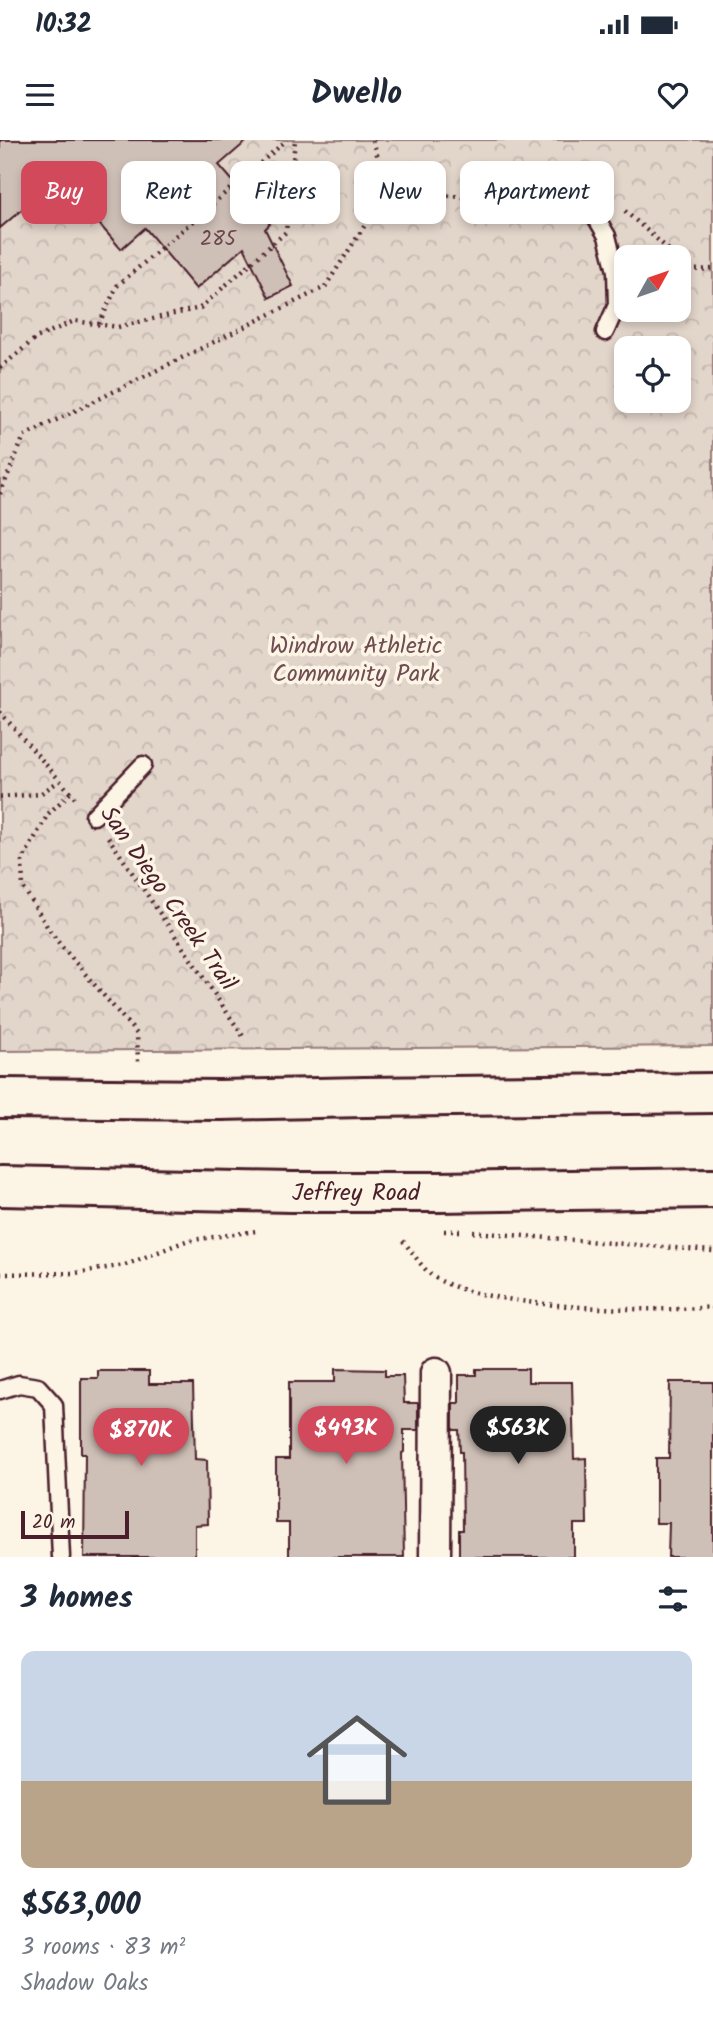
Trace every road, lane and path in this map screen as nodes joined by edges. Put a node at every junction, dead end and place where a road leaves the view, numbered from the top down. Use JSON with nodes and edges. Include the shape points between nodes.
{"nodes":[{"id":1,"x":287,"y":140,"type":"edge"},
{"id":2,"x":295,"y":140,"type":"edge"},
{"id":3,"x":373,"y":140,"type":"edge"},
{"id":4,"x":379,"y":161,"type":"edge"},
{"id":5,"x":614,"y":208,"type":"edge"},
{"id":6,"x":366,"y":224,"type":"edge"},
{"id":7,"x":600,"y":224,"type":"edge"},
{"id":8,"x":663,"y":245,"type":"edge"},
{"id":9,"x":691,"y":269,"type":"edge"},
{"id":10,"x":713,"y":269,"type":"edge"},
{"id":11,"x":99,"y":324,"type":"junction"},
{"id":12,"x":605,"y":332,"type":"dead end"},
{"id":13,"x":0,"y":368,"type":"edge"},
{"id":14,"x":0,"y":494,"type":"edge"},
{"id":15,"x":0,"y":712,"type":"edge"},
{"id":16,"x":143,"y":765,"type":"dead end"},
{"id":17,"x":59,"y":780,"type":"junction"},
{"id":18,"x":70,"y":793,"type":"junction"},
{"id":19,"x":0,"y":797,"type":"edge"},
{"id":20,"x":94,"y":816,"type":"junction"},
{"id":21,"x":245,"y":1039,"type":"dead end"},
{"id":22,"x":713,"y":1093,"type":"edge"},
{"id":23,"x":0,"y":1098,"type":"edge"},
{"id":24,"x":140,"y":1098,"type":"junction"},
{"id":25,"x":0,"y":1186,"type":"edge"},
{"id":26,"x":713,"y":1188,"type":"edge"},
{"id":27,"x":259,"y":1231,"type":"dead end"},
{"id":28,"x":464,"y":1231,"type":"dead end"},
{"id":29,"x":403,"y":1241,"type":"dead end"},
{"id":30,"x":713,"y":1251,"type":"edge"},
{"id":31,"x":0,"y":1274,"type":"edge"},
{"id":32,"x":713,"y":1307,"type":"edge"},
{"id":33,"x":436,"y":1373,"type":"dead end"},
{"id":34,"x":0,"y":1390,"type":"edge"},
{"id":35,"x":61,"y":1557,"type":"edge"},
{"id":36,"x":435,"y":1557,"type":"edge"}],
"edges":[{"from":1,"to":11,"type":"path","via":[[117,286]]},
{"from":2,"to":11,"type":"path","via":[[286,232],[200,308],[118,327]]},
{"from":3,"to":4,"type":"path"},
{"from":5,"to":8,"type":"path","via":[[623,209]]},
{"from":6,"to":14,"type":"path","via":[[325,287],[24,436]]},
{"from":7,"to":12,"type":"lane","via":[[616,271],[617,305]]},
{"from":9,"to":10,"type":"path"},
{"from":11,"to":13,"type":"path","via":[[74,321],[65,325],[36,338]]},
{"from":15,"to":17,"type":"path","name":"San Diego Creek Trail"},
{"from":16,"to":20,"type":"lane"},
{"from":17,"to":18,"type":"path","name":"San Diego Creek Trail"},
{"from":17,"to":19,"type":"path","via":[[40,794]]},
{"from":18,"to":20,"type":"path","name":"San Diego Creek Trail"},
{"from":18,"to":24,"type":"path","via":[[48,814],[22,861],[23,887],[62,947],[138,1034]]},
{"from":20,"to":21,"type":"path","name":"San Diego Creek Trail"},
{"from":22,"to":24,"type":"main road","bridge":true},
{"from":23,"to":24,"type":"main road"},
{"from":25,"to":26,"type":"main road","name":"Jeffrey Road","bridge":true,"via":[[291,1192]]},
{"from":27,"to":31,"type":"path","via":[[186,1241],[125,1265],[76,1273]]},
{"from":28,"to":30,"type":"path"},
{"from":29,"to":32,"type":"path","via":[[430,1274],[453,1287],[509,1300],[574,1307]]},
{"from":33,"to":36,"type":"street"},
{"from":34,"to":35,"type":"lane","via":[[19,1384],[38,1387],[54,1405]]}]}
